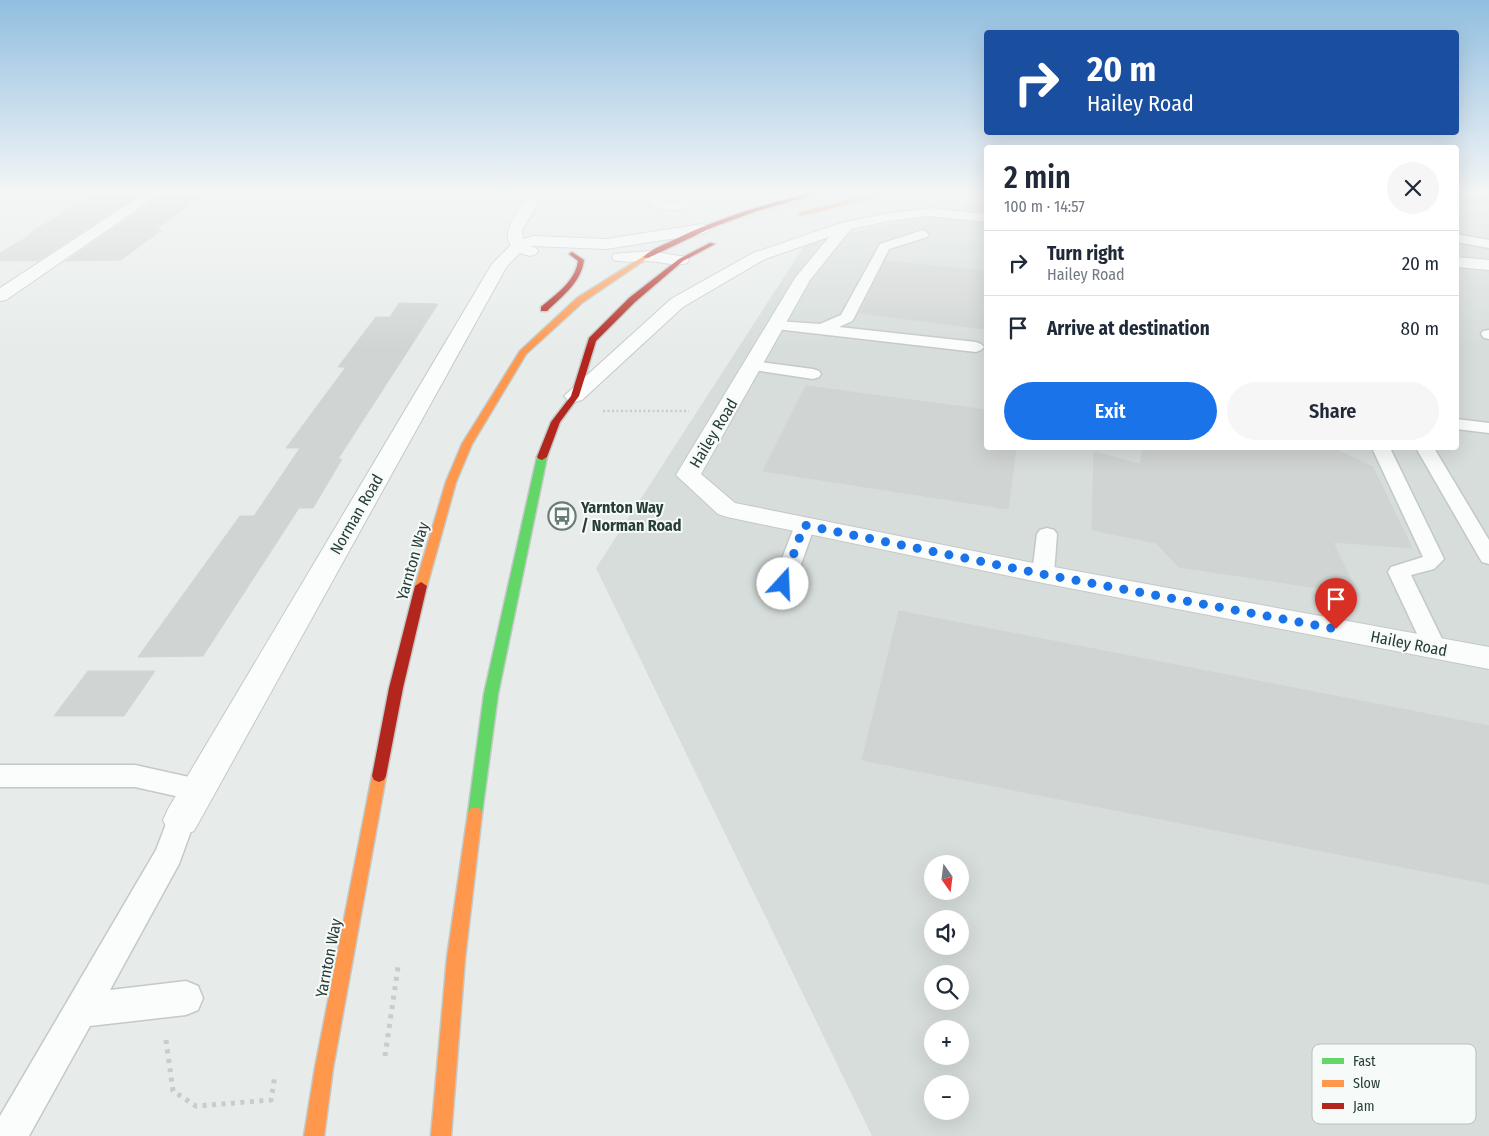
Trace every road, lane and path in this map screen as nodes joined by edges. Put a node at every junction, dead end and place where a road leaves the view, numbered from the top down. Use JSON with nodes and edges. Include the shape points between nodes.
{"nodes":[{"id":1,"x":78,"y":244,"type":"edge"},
{"id":2,"x":521,"y":244,"type":"joint"},
{"id":3,"x":606,"y":244,"type":"edge"},
{"id":4,"x":672,"y":244,"type":"edge"},
{"id":5,"x":712,"y":244,"type":"edge"},
{"id":6,"x":794,"y":244,"type":"edge"},
{"id":7,"x":831,"y":244,"type":"edge"},
{"id":8,"x":893,"y":244,"type":"edge"},
{"id":9,"x":572,"y":254,"type":"junction"},
{"id":10,"x":648,"y":256,"type":"junction"},
{"id":11,"x":681,"y":260,"type":"junction"},
{"id":12,"x":1459,"y":262,"type":"edge"},
{"id":13,"x":1489,"y":265,"type":"edge"},
{"id":14,"x":0,"y":296,"type":"edge"},
{"id":15,"x":776,"y":324,"type":"junction"},
{"id":16,"x":822,"y":329,"type":"junction"},
{"id":17,"x":976,"y":347,"type":"dead end"},
{"id":18,"x":523,"y":352,"type":"junction"},
{"id":19,"x":753,"y":366,"type":"junction"},
{"id":20,"x":813,"y":374,"type":"dead end"},
{"id":21,"x":575,"y":396,"type":"junction"},
{"id":22,"x":595,"y":411,"type":"dead end"},
{"id":23,"x":723,"y":416,"type":"junction"},
{"id":24,"x":1459,"y":424,"type":"edge"},
{"id":25,"x":1489,"y":428,"type":"edge"},
{"id":26,"x":1382,"y":450,"type":"edge"},
{"id":27,"x":1426,"y":450,"type":"edge"},
{"id":28,"x":804,"y":525,"type":"junction"},
{"id":29,"x":1047,"y":534,"type":"dead end"},
{"id":30,"x":1489,"y":557,"type":"edge"},
{"id":31,"x":1042,"y":574,"type":"junction"},
{"id":32,"x":783,"y":584,"type":"dead end"},
{"id":33,"x":1434,"y":648,"type":"junction"},
{"id":34,"x":1489,"y":658,"type":"edge"},
{"id":35,"x":0,"y":776,"type":"edge"},
{"id":36,"x":198,"y":790,"type":"junction"},
{"id":37,"x":181,"y":820,"type":"joint"},
{"id":38,"x":398,"y":967,"type":"dead end"},
{"id":39,"x":173,"y":998,"type":"joint"},
{"id":40,"x":82,"y":1010,"type":"junction"},
{"id":41,"x":385,"y":1056,"type":"dead end"},
{"id":42,"x":275,"y":1075,"type":"dead end"},
{"id":43,"x":9,"y":1136,"type":"edge"},
{"id":44,"x":314,"y":1136,"type":"edge"},
{"id":45,"x":441,"y":1136,"type":"edge"}],
"edges":[{"from":1,"to":14,"type":"street"},
{"from":2,"to":9,"type":"street","via":[[522,249]]},
{"from":2,"to":36,"type":"street","name":"Norman Road","via":[[500,264]]},
{"from":3,"to":10,"type":"street","via":[[632,247]]},
{"from":4,"to":10,"type":"street","name":"Yarnton Way"},
{"from":5,"to":11,"type":"street"},
{"from":6,"to":21,"type":"street","via":[[759,256],[677,303]]},
{"from":7,"to":15,"type":"street","name":"Hailey Road","via":[[803,278]]},
{"from":8,"to":16,"type":"lane","via":[[884,247],[847,318]]},
{"from":9,"to":10,"type":"street"},
{"from":9,"to":18,"type":"street","via":[[582,265],[579,275],[540,312]]},
{"from":10,"to":11,"type":"street"},
{"from":10,"to":18,"type":"street","name":"Yarnton Way","via":[[580,300]]},
{"from":11,"to":21,"type":"street","via":[[632,300],[592,340]]},
{"from":12,"to":13,"type":"street"},
{"from":15,"to":16,"type":"lane"},
{"from":15,"to":19,"type":"street","name":"Hailey Road"},
{"from":16,"to":17,"type":"lane"},
{"from":18,"to":44,"type":"street","name":"Yarnton Way","via":[[467,444],[452,482],[422,583],[396,688]]},
{"from":19,"to":20,"type":"lane"},
{"from":19,"to":23,"type":"street","name":"Hailey Road"},
{"from":21,"to":45,"type":"street","via":[[556,422],[541,459],[491,694],[456,958]]},
{"from":22,"to":23,"type":"path","via":[[689,411]]},
{"from":23,"to":28,"type":"street","name":"Hailey Road","via":[[688,475],[727,509]]},
{"from":24,"to":25,"type":"lane"},
{"from":26,"to":33,"type":"lane","via":[[1434,559],[1399,572]]},
{"from":27,"to":30,"type":"lane"},
{"from":28,"to":31,"type":"street","name":"Hailey Road"},
{"from":28,"to":32,"type":"lane"},
{"from":29,"to":31,"type":"lane"},
{"from":31,"to":33,"type":"street","name":"Hailey Road"},
{"from":33,"to":34,"type":"street","name":"Hailey Road"},
{"from":35,"to":36,"type":"lane","via":[[135,776]]},
{"from":36,"to":37,"type":"street","name":"Norman Road"},
{"from":37,"to":40,"type":"lane","via":[[169,855]]},
{"from":38,"to":41,"type":"path"},
{"from":39,"to":40,"type":"lane"},
{"from":39,"to":42,"type":"path","via":[[173,1091],[196,1106],[271,1100]]},
{"from":40,"to":43,"type":"lane"}]}
